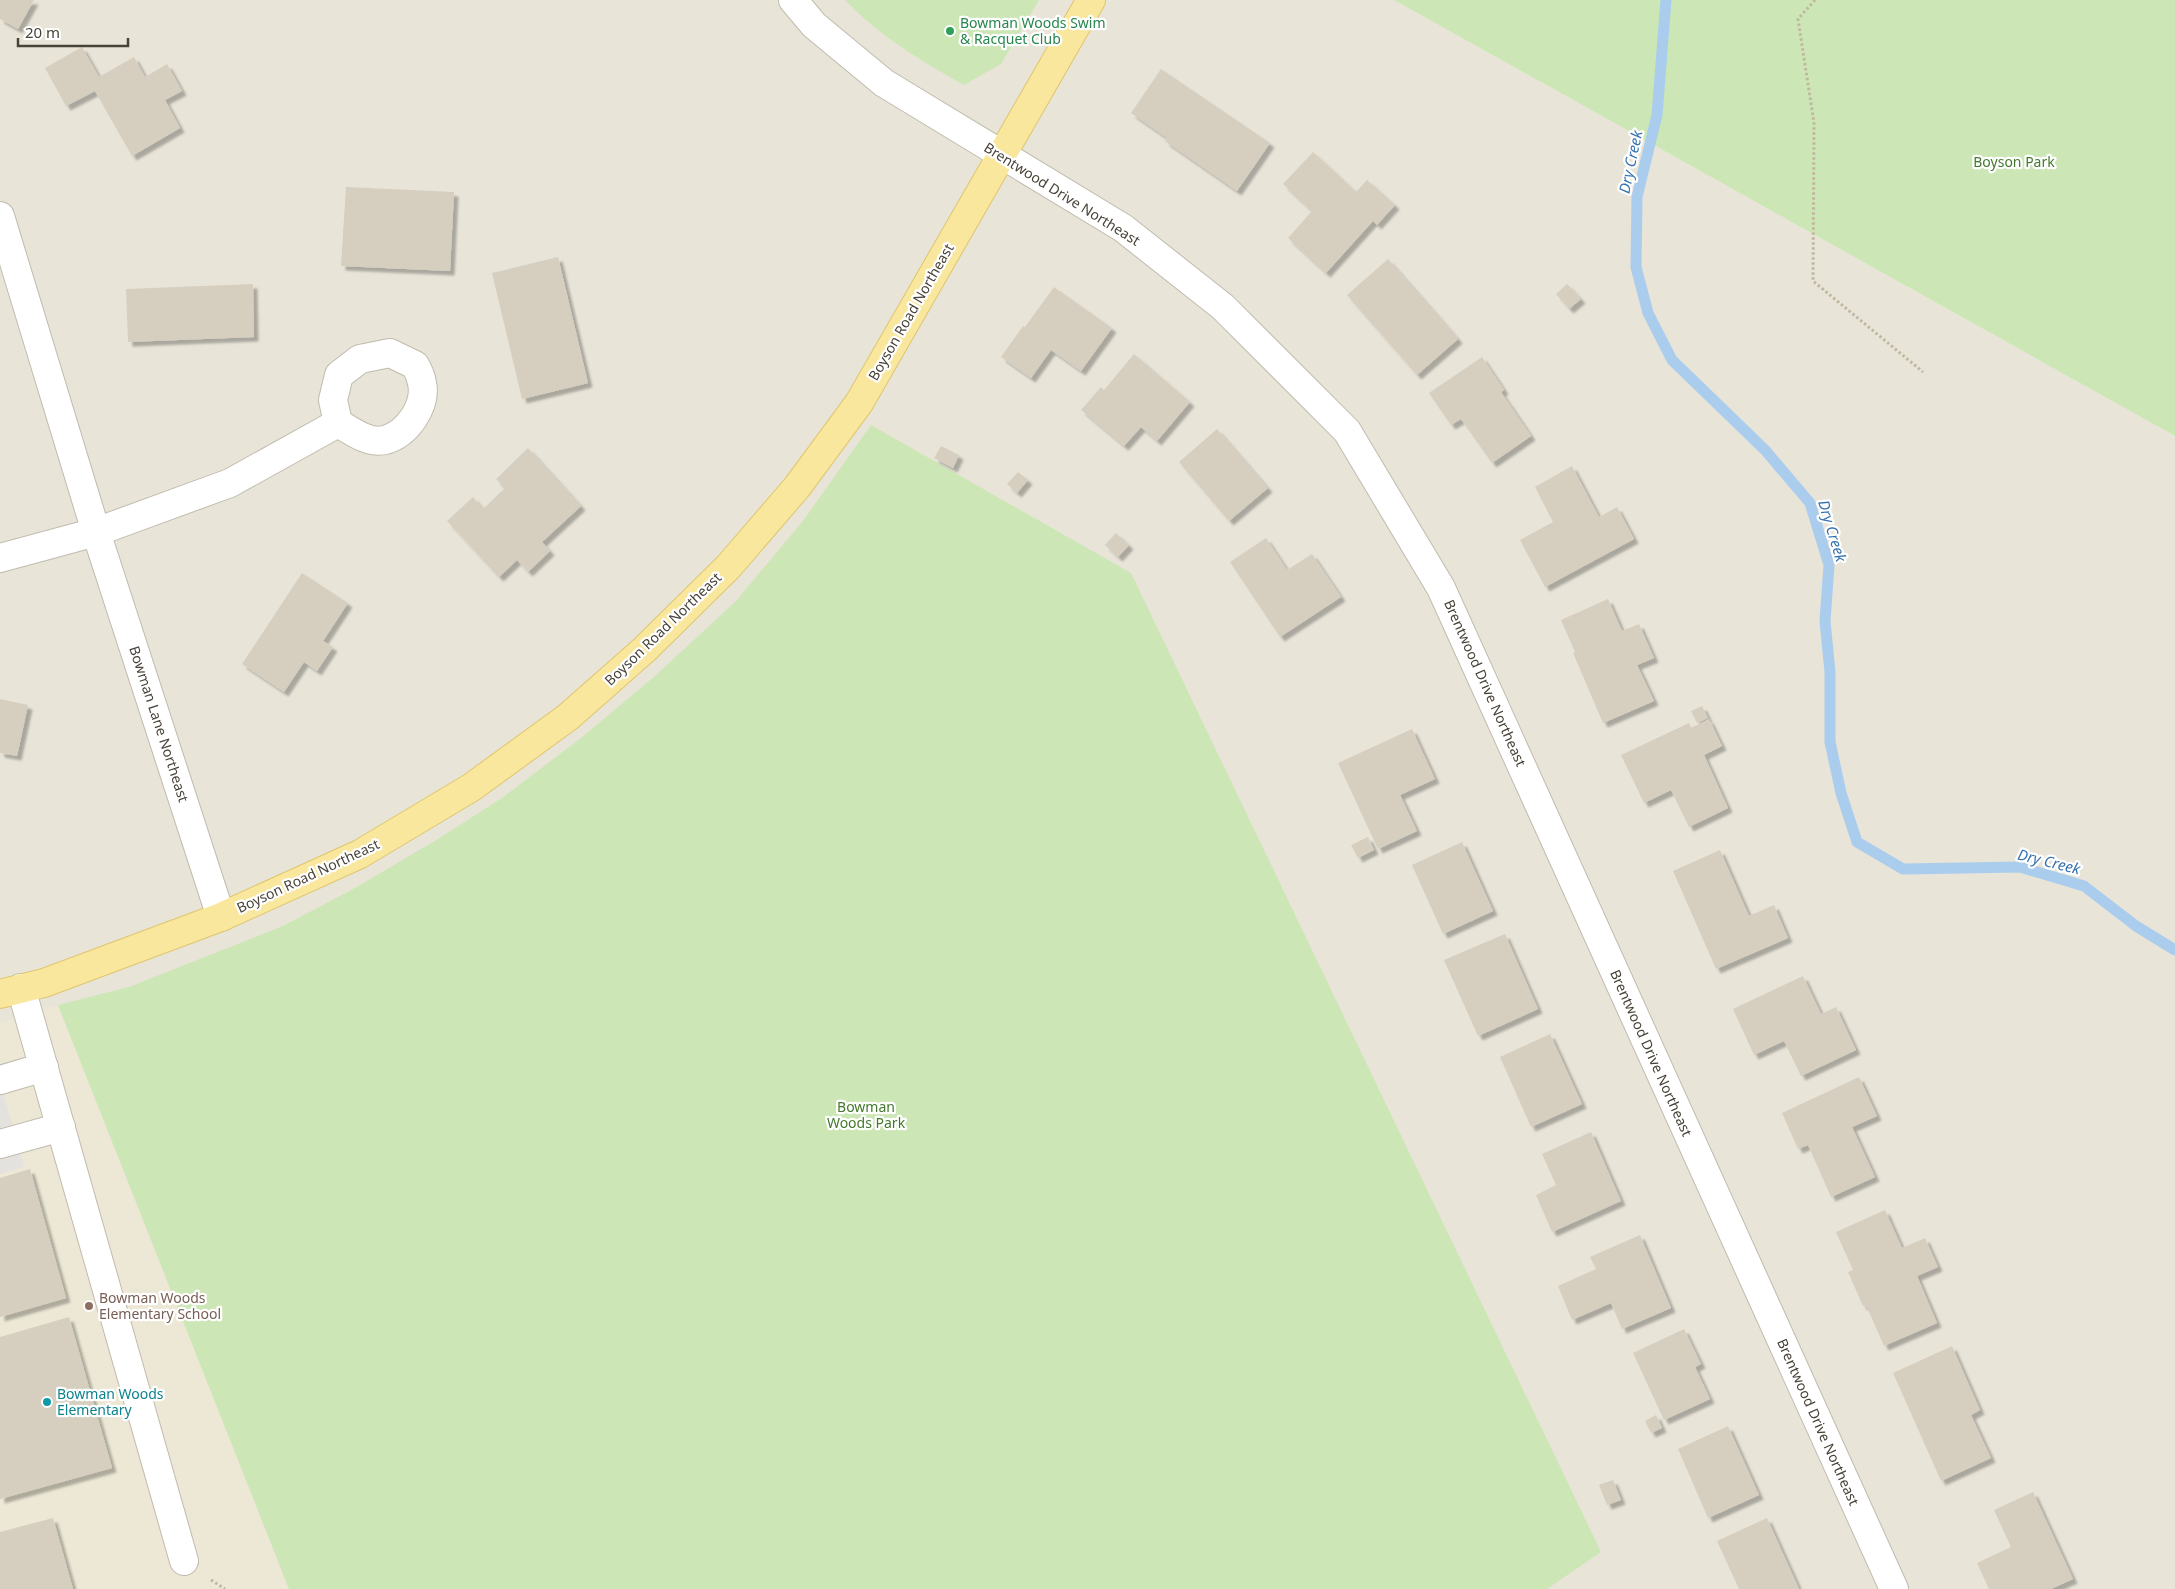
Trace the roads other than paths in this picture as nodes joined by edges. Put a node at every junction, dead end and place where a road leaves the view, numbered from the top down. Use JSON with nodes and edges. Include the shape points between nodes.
{"nodes":[{"id":1,"x":793,"y":0,"type":"edge"},
{"id":2,"x":1091,"y":0,"type":"edge"},
{"id":3,"x":1001,"y":155,"type":"junction"},
{"id":4,"x":0,"y":216,"type":"edge"},
{"id":5,"x":338,"y":422,"type":"dead end"},
{"id":6,"x":96,"y":532,"type":"junction"},
{"id":7,"x":0,"y":558,"type":"edge"},
{"id":8,"x":222,"y":917,"type":"junction"},
{"id":9,"x":11,"y":991,"type":"edge"},
{"id":10,"x":44,"y":1067,"type":"junction"},
{"id":11,"x":0,"y":1080,"type":"edge"},
{"id":12,"x":61,"y":1127,"type":"junction"},
{"id":13,"x":0,"y":1144,"type":"edge"},
{"id":14,"x":184,"y":1561,"type":"dead end"},
{"id":15,"x":1894,"y":1589,"type":"edge"}],
"edges":[{"from":1,"to":3,"type":"street","name":"Brentwood Drive Northeast","via":[[814,25],[884,83]]},
{"from":2,"to":3,"type":"main road","name":"Boyson Road Northeast"},
{"from":3,"to":8,"type":"main road","name":"Boyson Road Northeast","via":[[859,402],[797,486],[729,566],[645,649],[568,717],[472,787],[360,854]]},
{"from":3,"to":15,"type":"street","name":"Brentwood Drive Northeast","via":[[1122,228],[1223,307],[1347,431],[1441,588]]},
{"from":4,"to":6,"type":"street","name":"Bowman Lane Northeast"},
{"from":5,"to":6,"type":"street","via":[[230,483]]},
{"from":6,"to":7,"type":"street"},
{"from":6,"to":8,"type":"street","name":"Bowman Lane Northeast"},
{"from":8,"to":9,"type":"main road","name":"Boyson Road Northeast","via":[[44,983]]},
{"from":9,"to":10,"type":"street"},
{"from":10,"to":11,"type":"street"},
{"from":10,"to":12,"type":"street"},
{"from":12,"to":13,"type":"street"},
{"from":12,"to":14,"type":"street"}]}
